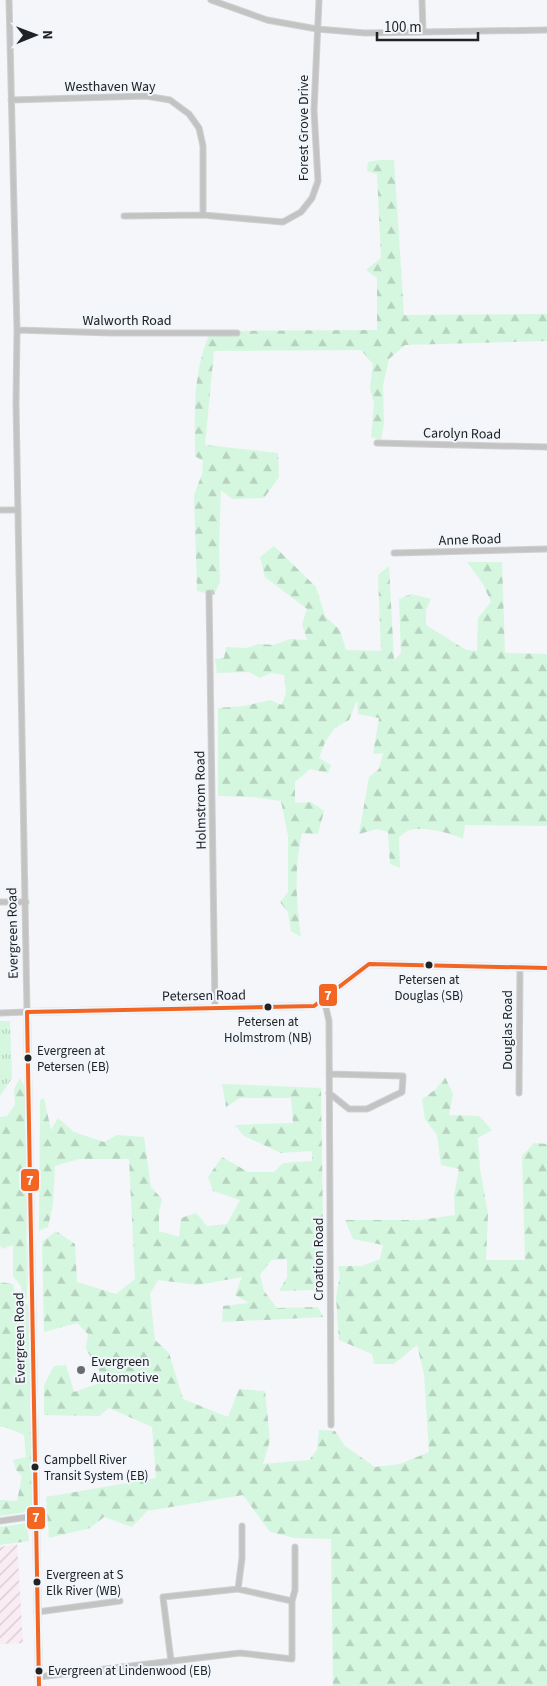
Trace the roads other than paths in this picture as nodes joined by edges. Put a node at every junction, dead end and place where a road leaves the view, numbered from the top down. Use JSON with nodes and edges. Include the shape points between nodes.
{"nodes":[{"id":1,"x":9,"y":0,"type":"edge"},
{"id":2,"x":211,"y":0,"type":"edge"},
{"id":3,"x":319,"y":0,"type":"edge"},
{"id":4,"x":422,"y":0,"type":"edge"},
{"id":5,"x":317,"y":29,"type":"junction"},
{"id":6,"x":547,"y":30,"type":"edge"},
{"id":7,"x":423,"y":32,"type":"junction"},
{"id":8,"x":11,"y":100,"type":"junction"},
{"id":9,"x":203,"y":215,"type":"junction"},
{"id":10,"x":124,"y":216,"type":"dead end"},
{"id":11,"x":17,"y":330,"type":"junction"},
{"id":12,"x":237,"y":333,"type":"dead end"},
{"id":13,"x":377,"y":443,"type":"dead end"},
{"id":14,"x":547,"y":447,"type":"edge"},
{"id":15,"x":0,"y":510,"type":"edge"},
{"id":16,"x":18,"y":510,"type":"junction"},
{"id":17,"x":547,"y":549,"type":"edge"},
{"id":18,"x":394,"y":553,"type":"dead end"},
{"id":19,"x":209,"y":593,"type":"dead end"},
{"id":20,"x":0,"y":902,"type":"edge"},
{"id":21,"x":26,"y":902,"type":"junction"},
{"id":22,"x":520,"y":968,"type":"junction"},
{"id":23,"x":547,"y":968,"type":"edge"},
{"id":24,"x":324,"y":999,"type":"junction"},
{"id":25,"x":215,"y":1008,"type":"junction"},
{"id":26,"x":27,"y":1012,"type":"junction"},
{"id":27,"x":0,"y":1013,"type":"edge"},
{"id":28,"x":329,"y":1074,"type":"junction"},
{"id":29,"x":329,"y":1092,"type":"junction"},
{"id":30,"x":519,"y":1093,"type":"dead end"},
{"id":31,"x":330,"y":1425,"type":"dead end"},
{"id":32,"x":36,"y":1516,"type":"junction"},
{"id":33,"x":0,"y":1521,"type":"edge"},
{"id":34,"x":242,"y":1526,"type":"dead end"},
{"id":35,"x":294,"y":1547,"type":"dead end"},
{"id":36,"x":238,"y":1589,"type":"junction"},
{"id":37,"x":120,"y":1601,"type":"dead end"},
{"id":38,"x":292,"y":1601,"type":"junction"},
{"id":39,"x":37,"y":1612,"type":"junction"},
{"id":40,"x":172,"y":1661,"type":"junction"},
{"id":41,"x":38,"y":1677,"type":"junction"},
{"id":42,"x":39,"y":1686,"type":"edge"}],
"edges":[{"from":1,"to":8,"type":"street","name":"Evergreen Road"},
{"from":2,"to":5,"type":"street","via":[[267,20]]},
{"from":3,"to":5,"type":"street","name":"Forest Grove Drive"},
{"from":4,"to":7,"type":"street"},
{"from":5,"to":7,"type":"street","via":[[365,33]]},
{"from":5,"to":9,"type":"street","name":"Forest Grove Drive","via":[[314,110],[318,181],[312,198],[301,212],[283,222]]},
{"from":6,"to":7,"type":"street"},
{"from":8,"to":9,"type":"street","name":"Westhaven Way","via":[[146,96],[170,100],[189,114],[199,128],[203,146]]},
{"from":8,"to":11,"type":"street","name":"Evergreen Road"},
{"from":9,"to":10,"type":"street","name":"Forest Grove Drive"},
{"from":11,"to":12,"type":"street","name":"Walworth Road"},
{"from":11,"to":16,"type":"street","name":"Evergreen Road"},
{"from":13,"to":14,"type":"street","name":"Carolyn Road"},
{"from":15,"to":16,"type":"street"},
{"from":16,"to":21,"type":"street","name":"Evergreen Road"},
{"from":17,"to":18,"type":"street","name":"Anne Road"},
{"from":19,"to":25,"type":"street","name":"Holmstrom Road"},
{"from":20,"to":21,"type":"street"},
{"from":21,"to":26,"type":"street","name":"Evergreen Road"},
{"from":22,"to":23,"type":"street","name":"Petersen Road"},
{"from":22,"to":24,"type":"street","name":"Petersen Road","via":[[369,964]]},
{"from":22,"to":30,"type":"street","name":"Douglas Road"},
{"from":24,"to":25,"type":"street","name":"Petersen Road","via":[[314,1006]]},
{"from":24,"to":28,"type":"street","name":"Croation Road","via":[[329,1021]]},
{"from":25,"to":26,"type":"street","name":"Petersen Road"},
{"from":26,"to":27,"type":"street"},
{"from":26,"to":32,"type":"street","name":"Evergreen Road"},
{"from":28,"to":29,"type":"street","name":"Croation Road"},
{"from":28,"to":29,"type":"street","via":[[402,1076],[402,1092],[367,1109],[349,1108]]},
{"from":29,"to":31,"type":"street","name":"Croation Road"},
{"from":32,"to":33,"type":"street"},
{"from":32,"to":39,"type":"street","name":"Evergreen Road"},
{"from":34,"to":36,"type":"street"},
{"from":35,"to":38,"type":"street","via":[[295,1590]]},
{"from":36,"to":38,"type":"street"},
{"from":36,"to":40,"type":"street","via":[[163,1597]]},
{"from":37,"to":39,"type":"street"},
{"from":38,"to":40,"type":"street","via":[[292,1659],[240,1653]]},
{"from":39,"to":41,"type":"street","name":"Evergreen Road"},
{"from":40,"to":41,"type":"street"},
{"from":41,"to":42,"type":"street","name":"Evergreen Road"}]}
